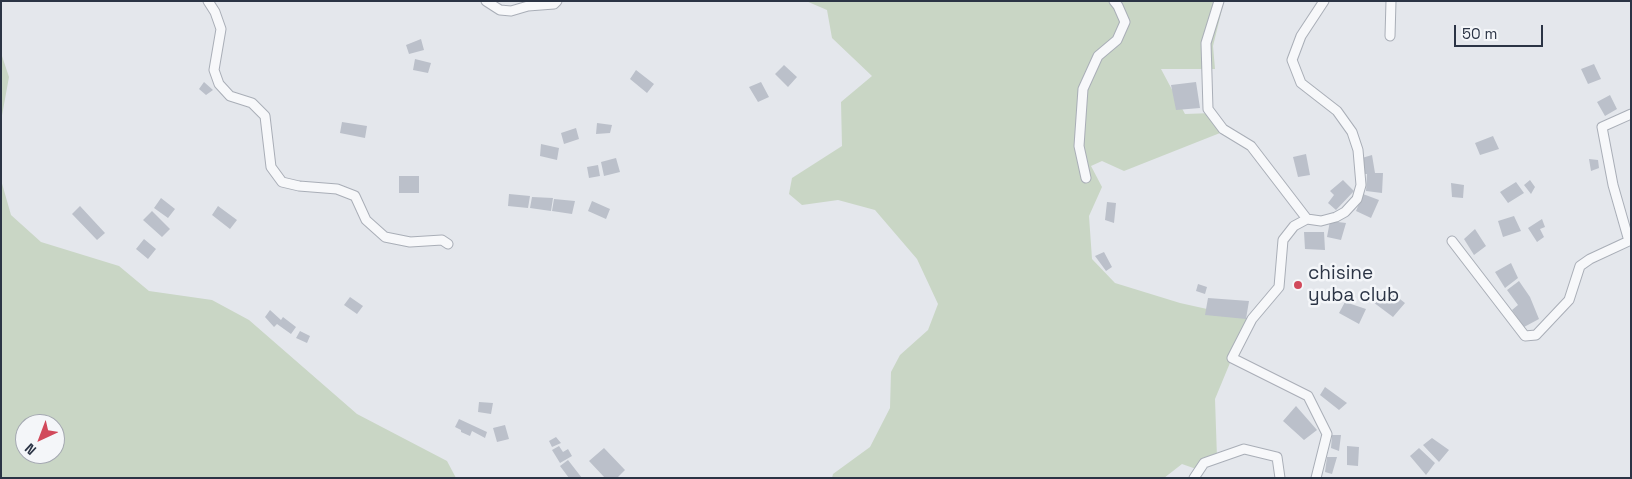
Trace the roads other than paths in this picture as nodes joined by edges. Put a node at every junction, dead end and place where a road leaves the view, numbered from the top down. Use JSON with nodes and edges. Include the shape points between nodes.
{"nodes":[{"id":1,"x":208,"y":1,"type":"edge"},
{"id":2,"x":486,"y":1,"type":"edge"},
{"id":3,"x":557,"y":1,"type":"edge"},
{"id":4,"x":1114,"y":1,"type":"edge"},
{"id":5,"x":1219,"y":1,"type":"edge"},
{"id":6,"x":1324,"y":1,"type":"edge"},
{"id":7,"x":1391,"y":1,"type":"edge"},
{"id":8,"x":1390,"y":36,"type":"dead end"},
{"id":9,"x":1631,"y":114,"type":"edge"},
{"id":10,"x":1086,"y":178,"type":"dead end"},
{"id":11,"x":1307,"y":219,"type":"junction"},
{"id":12,"x":1452,"y":241,"type":"dead end"},
{"id":13,"x":1630,"y":241,"type":"edge"},
{"id":14,"x":448,"y":244,"type":"dead end"},
{"id":15,"x":1194,"y":478,"type":"edge"},
{"id":16,"x":1280,"y":478,"type":"edge"},
{"id":17,"x":1316,"y":478,"type":"edge"}],
"edges":[{"from":1,"to":14,"type":"street","via":[[220,30],[214,70],[219,84],[230,96],[252,103],[265,116],[271,167],[282,182],[337,189],[355,196],[366,220],[385,237],[410,242],[442,240]]},
{"from":2,"to":3,"type":"street","via":[[500,10],[511,11]]},
{"from":4,"to":10,"type":"street","via":[[1125,22],[1118,40],[1098,56],[1083,90],[1079,146]]},
{"from":5,"to":11,"type":"street","via":[[1206,43],[1208,109],[1223,129],[1251,146]]},
{"from":6,"to":11,"type":"street","via":[[1301,36],[1292,60],[1301,83],[1337,111],[1352,132],[1358,150],[1361,185],[1357,199],[1344,212],[1321,220]]},
{"from":7,"to":8,"type":"street"},
{"from":9,"to":13,"type":"street","via":[[1602,127],[1613,185]]},
{"from":11,"to":17,"type":"street","via":[[1294,226],[1283,240],[1279,287],[1252,319],[1232,358],[1308,396],[1327,434]]},
{"from":12,"to":13,"type":"street","via":[[1525,336],[1536,334],[1569,300],[1580,266]]},
{"from":15,"to":16,"type":"street","via":[[1204,462],[1244,449],[1276,457]]}]}
